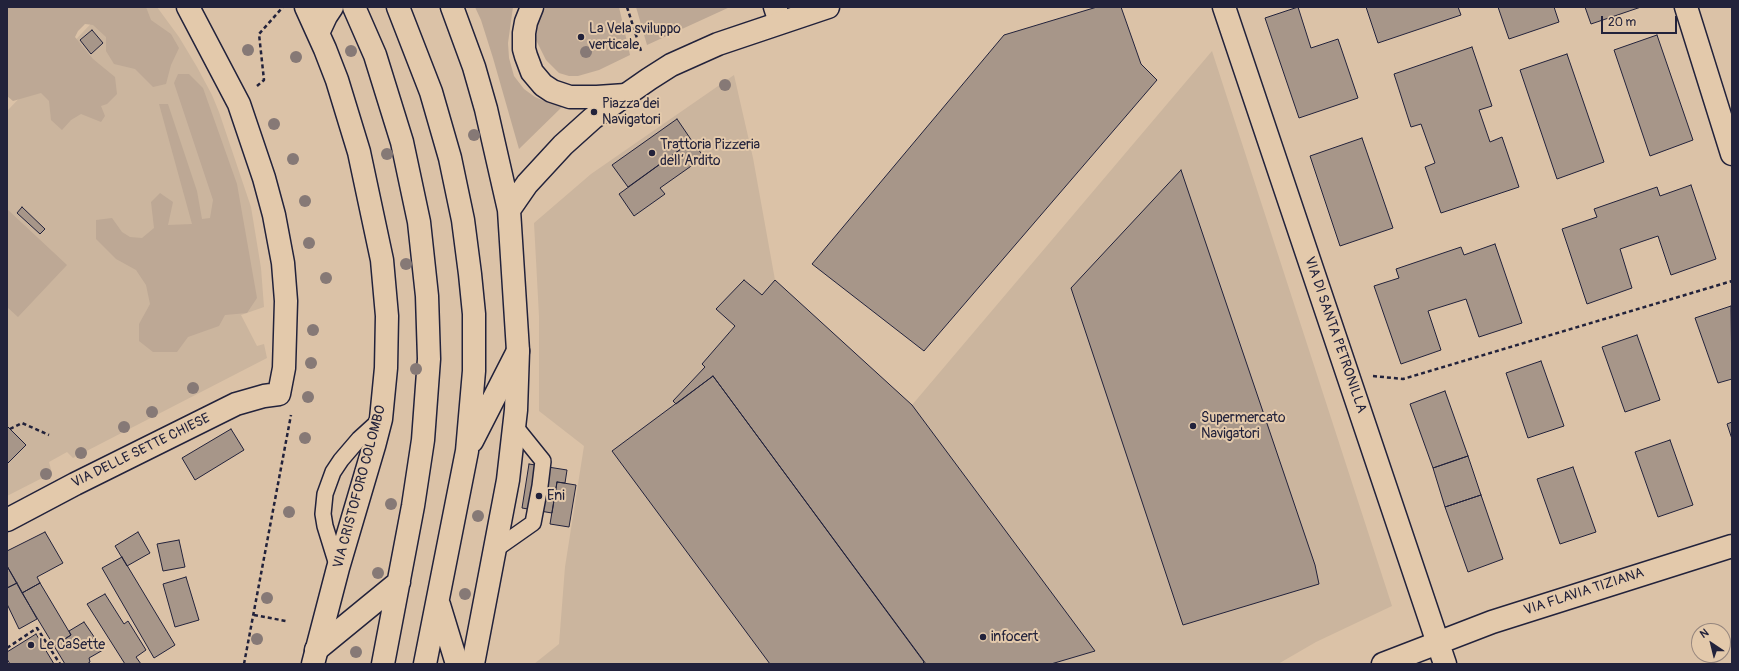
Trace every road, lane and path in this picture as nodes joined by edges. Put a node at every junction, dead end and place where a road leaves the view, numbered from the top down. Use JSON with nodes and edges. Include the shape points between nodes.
{"nodes":[{"id":1,"x":188,"y":7,"type":"edge"},
{"id":2,"x":283,"y":7,"type":"edge"},
{"id":3,"x":306,"y":7,"type":"edge"},
{"id":4,"x":332,"y":7,"type":"edge"},
{"id":5,"x":354,"y":7,"type":"edge"},
{"id":6,"x":398,"y":7,"type":"edge"},
{"id":7,"x":452,"y":7,"type":"edge"},
{"id":8,"x":532,"y":7,"type":"edge"},
{"id":9,"x":627,"y":7,"type":"edge"},
{"id":10,"x":828,"y":7,"type":"edge"},
{"id":11,"x":1224,"y":7,"type":"edge"},
{"id":12,"x":1686,"y":7,"type":"edge"},
{"id":13,"x":777,"y":15,"type":"edge"},
{"id":14,"x":318,"y":33,"type":"junction"},
{"id":15,"x":641,"y":51,"type":"dead end"},
{"id":16,"x":255,"y":87,"type":"dead end"},
{"id":17,"x":626,"y":95,"type":"junction"},
{"id":18,"x":1732,"y":154,"type":"edge"},
{"id":19,"x":509,"y":210,"type":"junction"},
{"id":20,"x":1732,"y":281,"type":"edge"},
{"id":21,"x":518,"y":351,"type":"junction"},
{"id":22,"x":1370,"y":375,"type":"dead end"},
{"id":23,"x":286,"y":402,"type":"junction"},
{"id":24,"x":381,"y":419,"type":"junction"},
{"id":25,"x":514,"y":425,"type":"junction"},
{"id":26,"x":10,"y":429,"type":"dead end"},
{"id":27,"x":49,"y":435,"type":"dead end"},
{"id":28,"x":467,"y":451,"type":"junction"},
{"id":29,"x":7,"y":520,"type":"edge"},
{"id":30,"x":1732,"y":546,"type":"edge"},
{"id":31,"x":496,"y":549,"type":"junction"},
{"id":32,"x":338,"y":568,"type":"junction"},
{"id":33,"x":399,"y":582,"type":"junction"},
{"id":34,"x":438,"y":602,"type":"junction"},
{"id":35,"x":254,"y":615,"type":"junction"},
{"id":36,"x":286,"y":621,"type":"dead end"},
{"id":37,"x":1438,"y":642,"type":"junction"},
{"id":38,"x":7,"y":648,"type":"edge"},
{"id":39,"x":314,"y":657,"type":"edge"},
{"id":40,"x":60,"y":664,"type":"edge"},
{"id":41,"x":244,"y":664,"type":"edge"},
{"id":42,"x":383,"y":664,"type":"edge"},
{"id":43,"x":426,"y":664,"type":"edge"},
{"id":44,"x":458,"y":664,"type":"edge"},
{"id":45,"x":473,"y":664,"type":"edge"},
{"id":46,"x":1383,"y":664,"type":"edge"},
{"id":47,"x":1445,"y":664,"type":"edge"}],
"edges":[{"from":1,"to":23,"type":"main road","via":[[239,104],[274,215],[282,257],[286,301]]},
{"from":2,"to":16,"type":"path","via":[[259,34],[264,80]]},
{"from":3,"to":14,"type":"main road","name":"VIA CRISTOFORO COLOMBO"},
{"from":4,"to":14,"type":"main road"},
{"from":5,"to":33,"type":"main road","via":[[375,54],[402,142],[419,222],[428,296],[429,359],[426,415]]},
{"from":6,"to":28,"type":"main road","via":[[438,114],[463,220],[474,334],[474,370]]},
{"from":7,"to":19,"type":"main road","via":[[486,109]]},
{"from":8,"to":17,"type":"main road","via":[[526,22],[524,49],[532,72],[543,85],[556,93],[570,97]]},
{"from":9,"to":15,"type":"path"},
{"from":10,"to":13,"type":"main road"},
{"from":11,"to":37,"type":"main road","name":"VIA DI SANTA PETRONILLA"},
{"from":12,"to":18,"type":"main road"},
{"from":13,"to":17,"type":"main road","via":[[743,35],[671,65]]},
{"from":14,"to":24,"type":"main road","name":"VIA CRISTOFORO COLOMBO","via":[[342,92],[354,132],[382,260],[387,332]]},
{"from":17,"to":19,"type":"main road","via":[[593,118],[563,145],[527,184]]},
{"from":19,"to":21,"type":"main road"},
{"from":20,"to":22,"type":"path","via":[[1403,380]]},
{"from":21,"to":25,"type":"main road"},
{"from":21,"to":28,"type":"main road"},
{"from":23,"to":29,"type":"main road","name":"VIA DELLE SETTE CHIESE","via":[[264,396],[236,404]]},
{"from":23,"to":35,"type":"path"},
{"from":24,"to":32,"type":"main road","name":"VIA CRISTOFORO COLOMBO"},
{"from":24,"to":32,"type":"lane","via":[[344,456],[333,472],[327,489],[323,514],[327,537]]},
{"from":25,"to":31,"type":"main road"},
{"from":25,"to":31,"type":"lane","via":[[543,461],[540,486],[533,524]]},
{"from":26,"to":27,"type":"path","via":[[22,423]]},
{"from":28,"to":34,"type":"main road"},
{"from":30,"to":37,"type":"main road","name":"VIA FLAVIA TIZIANA","via":[[1492,622]]},
{"from":31,"to":45,"type":"main road"},
{"from":32,"to":39,"type":"main road","name":"VIA CRISTOFORO COLOMBO"},
{"from":33,"to":39,"type":"main road"},
{"from":33,"to":42,"type":"main road"},
{"from":34,"to":43,"type":"main road"},
{"from":34,"to":44,"type":"main road"},
{"from":35,"to":36,"type":"path"},
{"from":35,"to":41,"type":"path"},
{"from":37,"to":46,"type":"main road","name":"VIA FLAVIA TIZIANA"},
{"from":37,"to":47,"type":"main road","name":"VIA DI SANTA PETRONILLA"},
{"from":38,"to":40,"type":"path","via":[[37,628]]}]}
